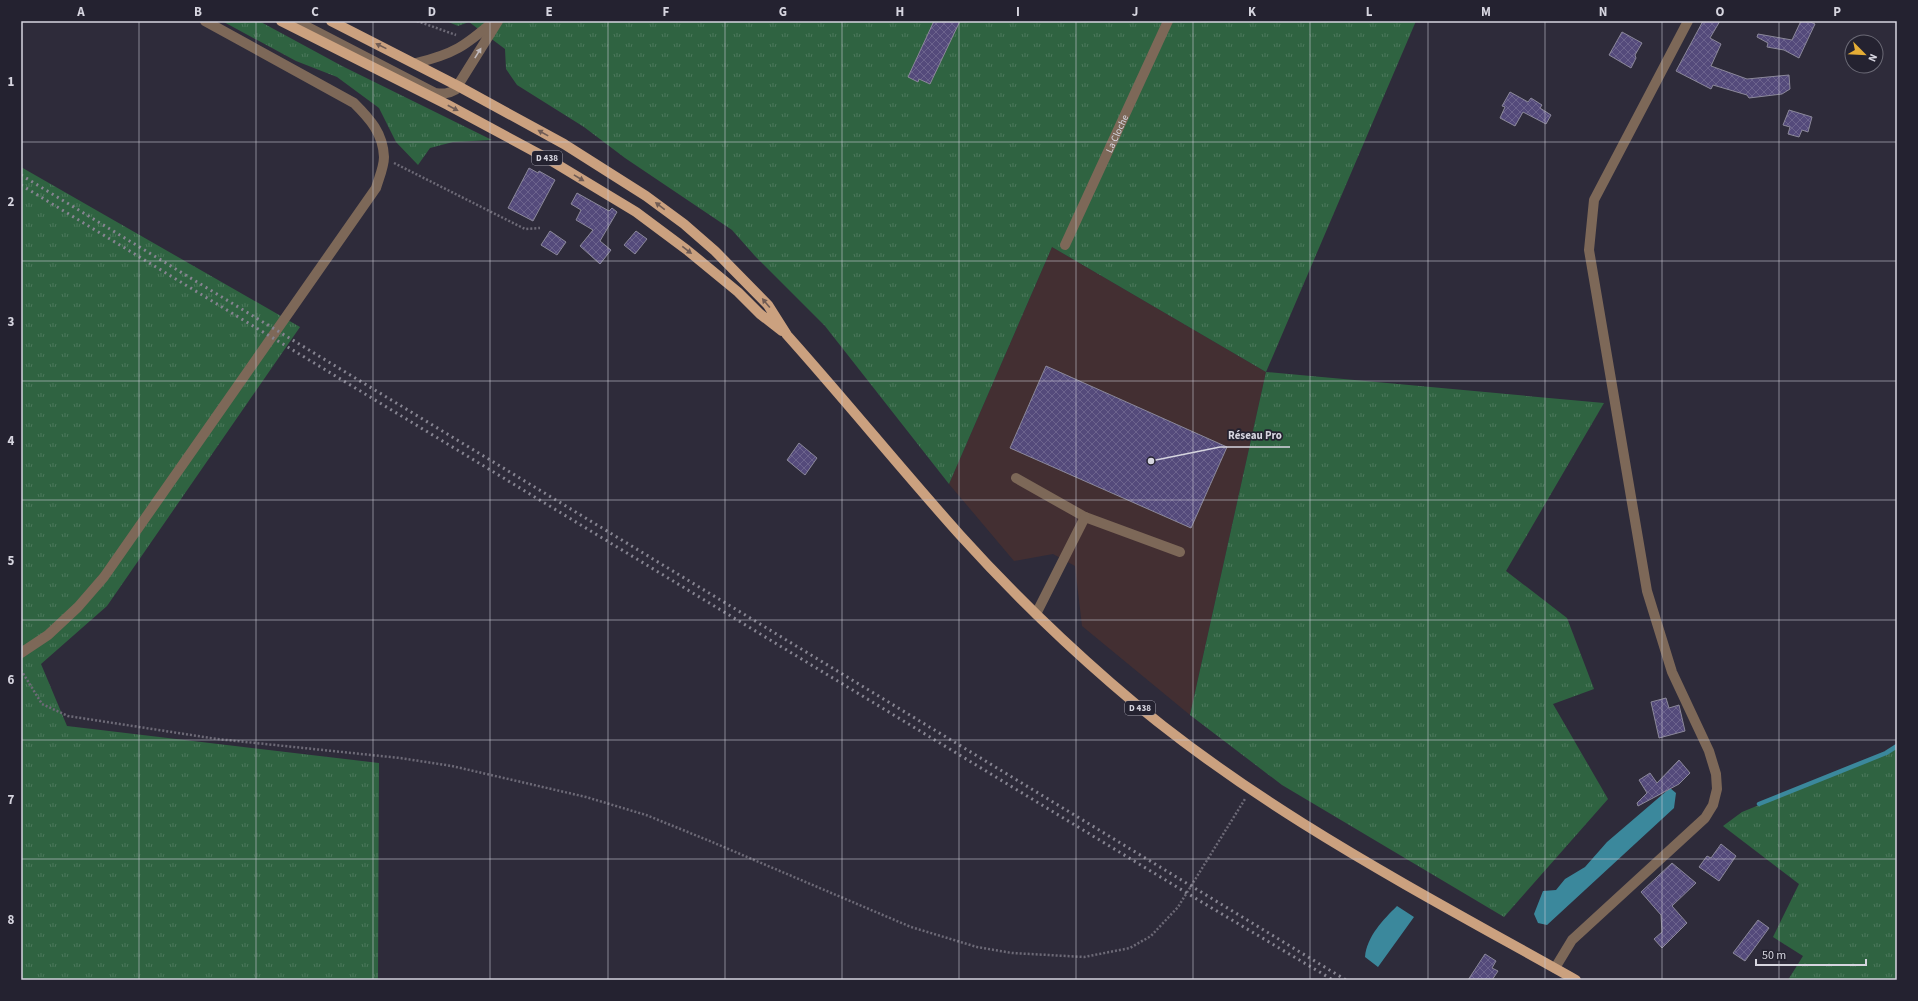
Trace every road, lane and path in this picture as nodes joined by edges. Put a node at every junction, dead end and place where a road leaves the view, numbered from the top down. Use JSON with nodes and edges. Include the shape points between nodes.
{"nodes":[{"id":1,"x":205,"y":21,"type":"edge"},
{"id":2,"x":281,"y":21,"type":"edge"},
{"id":3,"x":296,"y":21,"type":"edge"},
{"id":4,"x":331,"y":21,"type":"edge"},
{"id":5,"x":417,"y":21,"type":"edge"},
{"id":6,"x":494,"y":21,"type":"edge"},
{"id":7,"x":498,"y":21,"type":"edge"},
{"id":8,"x":1168,"y":21,"type":"edge"},
{"id":9,"x":1688,"y":21,"type":"edge"},
{"id":10,"x":471,"y":41,"type":"junction"},
{"id":11,"x":416,"y":64,"type":"junction"},
{"id":12,"x":458,"y":86,"type":"junction"},
{"id":13,"x":384,"y":158,"type":"junction"},
{"id":14,"x":540,"y":228,"type":"dead end"},
{"id":15,"x":1065,"y":245,"type":"dead end"},
{"id":16,"x":788,"y":335,"type":"junction"},
{"id":17,"x":1016,"y":478,"type":"dead end"},
{"id":18,"x":1086,"y":517,"type":"junction"},
{"id":19,"x":1180,"y":552,"type":"dead end"},
{"id":20,"x":1036,"y":614,"type":"junction"},
{"id":21,"x":21,"y":653,"type":"edge"},
{"id":22,"x":21,"y":670,"type":"edge"},
{"id":23,"x":1251,"y":790,"type":"junction"},
{"id":24,"x":1555,"y":968,"type":"junction"},
{"id":25,"x":1576,"y":980,"type":"edge"}],
"edges":[{"from":1,"to":13,"type":"street","via":[[354,103],[372,121],[381,141]]},
{"from":2,"to":16,"type":"main road","number":"D 438","one_way":true,"via":[[550,160],[636,212],[687,250]]},
{"from":3,"to":12,"type":"street","via":[[435,93],[450,93]]},
{"from":11,"to":4,"type":"main road","number":"D 438","one_way":true},
{"from":5,"to":10,"type":"path"},
{"from":6,"to":10,"type":"street"},
{"from":12,"to":7,"type":"street","one_way":true},
{"from":8,"to":15,"type":"street","name":"La Cloche"},
{"from":9,"to":24,"type":"street","via":[[1594,200],[1588,250],[1647,591],[1672,672],[1709,752],[1716,774],[1717,789],[1713,805],[1705,818],[1572,940]]},
{"from":10,"to":11,"type":"street","via":[[449,54]]},
{"from":11,"to":12,"type":"main road","number":"D 438"},
{"from":16,"to":12,"type":"main road","number":"D 438","one_way":true,"via":[[763,300],[715,251],[677,219],[613,174]]},
{"from":13,"to":14,"type":"path","via":[[524,229]]},
{"from":13,"to":21,"type":"street","via":[[376,188],[360,214],[104,577],[48,634]]},
{"from":16,"to":20,"type":"main road","number":"D 438","via":[[959,534]]},
{"from":17,"to":18,"type":"street"},
{"from":18,"to":19,"type":"street"},
{"from":18,"to":20,"type":"street"},
{"from":20,"to":23,"type":"main road","number":"D 438","via":[[1150,716]]},
{"from":22,"to":23,"type":"path","via":[[42,704],[68,716],[217,739],[400,758],[452,766],[586,797],[646,815],[706,839],[911,927],[1012,953],[1084,957],[1130,948],[1151,936],[1178,907]]},
{"from":23,"to":24,"type":"main road","number":"D 438","via":[[1370,863]]},
{"from":24,"to":25,"type":"main road","number":"D 438"}]}
